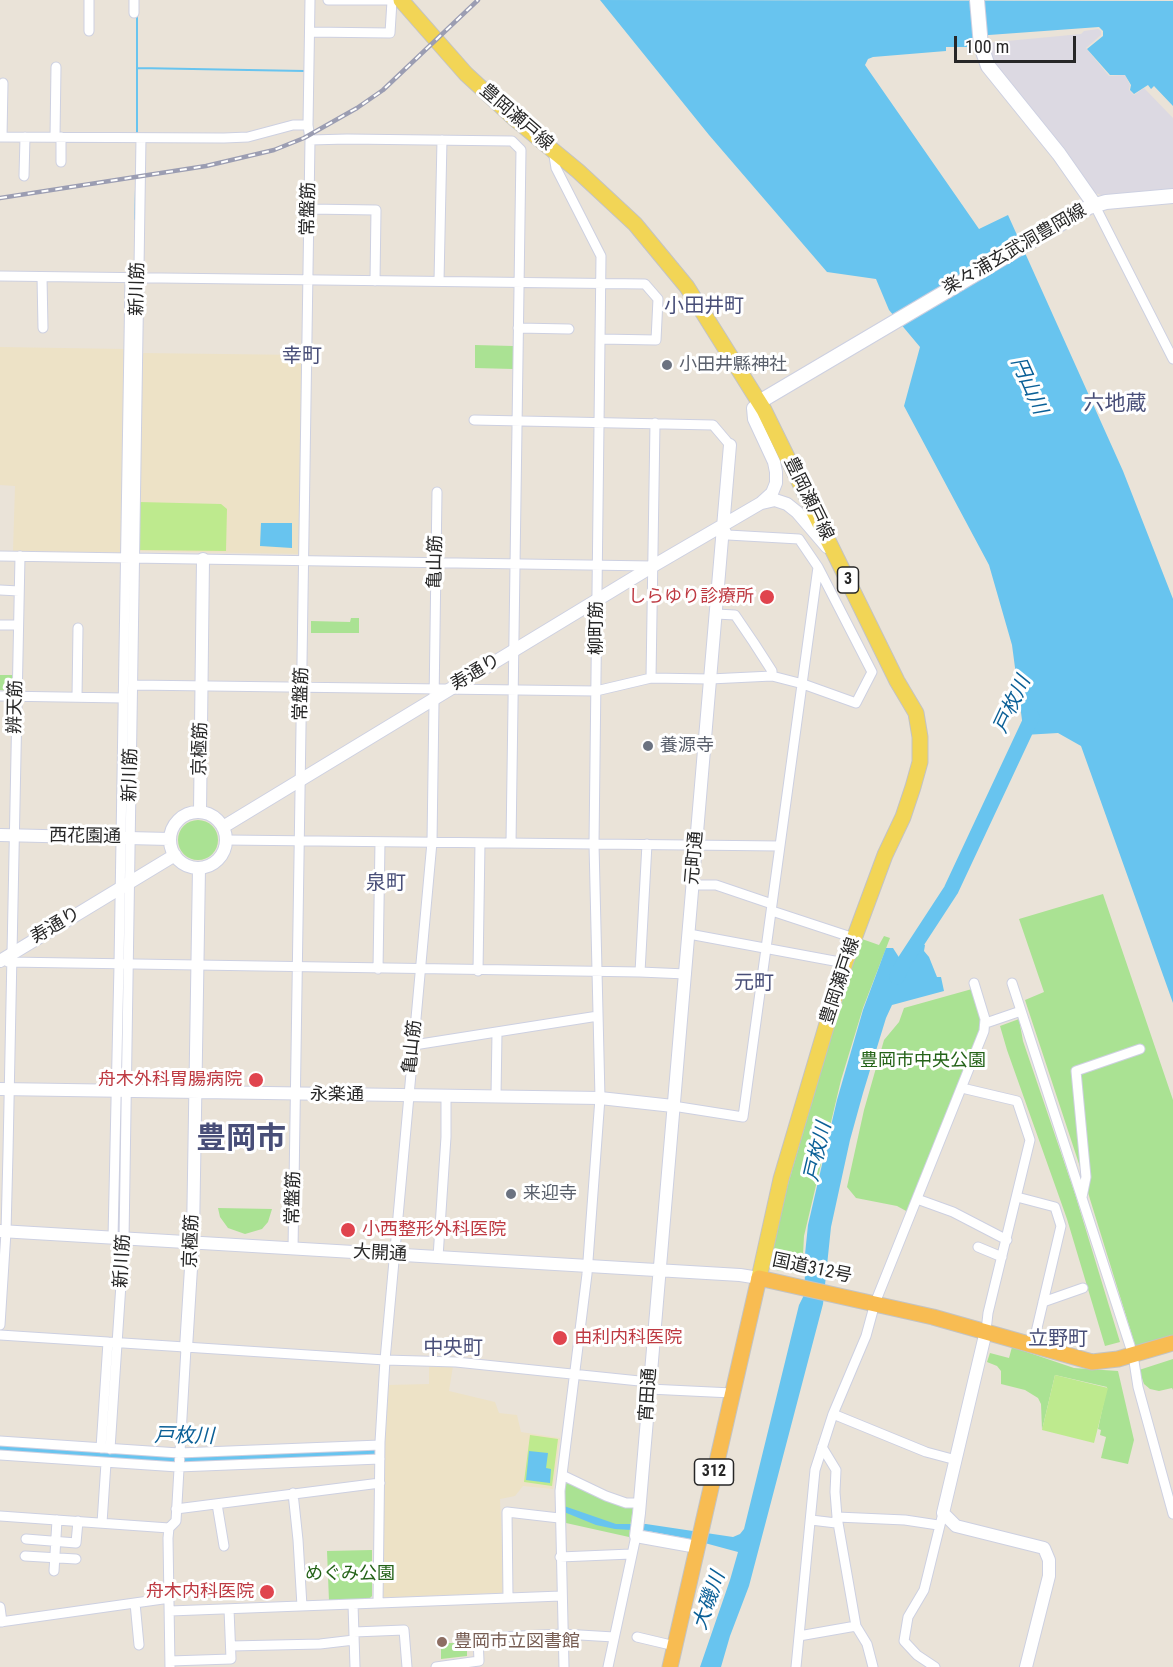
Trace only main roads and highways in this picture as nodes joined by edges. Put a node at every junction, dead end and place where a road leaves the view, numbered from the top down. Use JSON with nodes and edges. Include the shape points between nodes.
{"nodes":[{"id":1,"x":395,"y":0,"type":"edge"},
{"id":2,"x":977,"y":0,"type":"edge"},
{"id":3,"x":1173,"y":196,"type":"edge"},
{"id":4,"x":1090,"y":206,"type":"junction"},
{"id":5,"x":764,"y":399,"type":"junction"},
{"id":6,"x":759,"y":1278,"type":"junction"},
{"id":7,"x":1173,"y":1343,"type":"edge"},
{"id":8,"x":670,"y":1667,"type":"edge"}],
"edges":[{"from":1,"to":5,"type":"main road","name":"豊岡瀬戸線","number":"3","via":[[466,74],[635,224],[697,302]]},
{"from":2,"to":4,"type":"main road","name":"楽々浦玄武洞豊岡線","via":[[981,46],[988,66],[1059,154]]},
{"from":3,"to":4,"type":"main road"},
{"from":4,"to":5,"type":"main road","name":"楽々浦玄武洞豊岡線"},
{"from":5,"to":6,"type":"main road","name":"豊岡瀬戸線","number":"3","via":[[837,559],[916,713],[920,762],[903,818],[845,963],[781,1179]]},
{"from":6,"to":7,"type":"highway","name":"国道312号","via":[[987,1331],[1092,1362],[1118,1359]]},
{"from":6,"to":8,"type":"highway","name":"国道312号","number":"312"}]}
